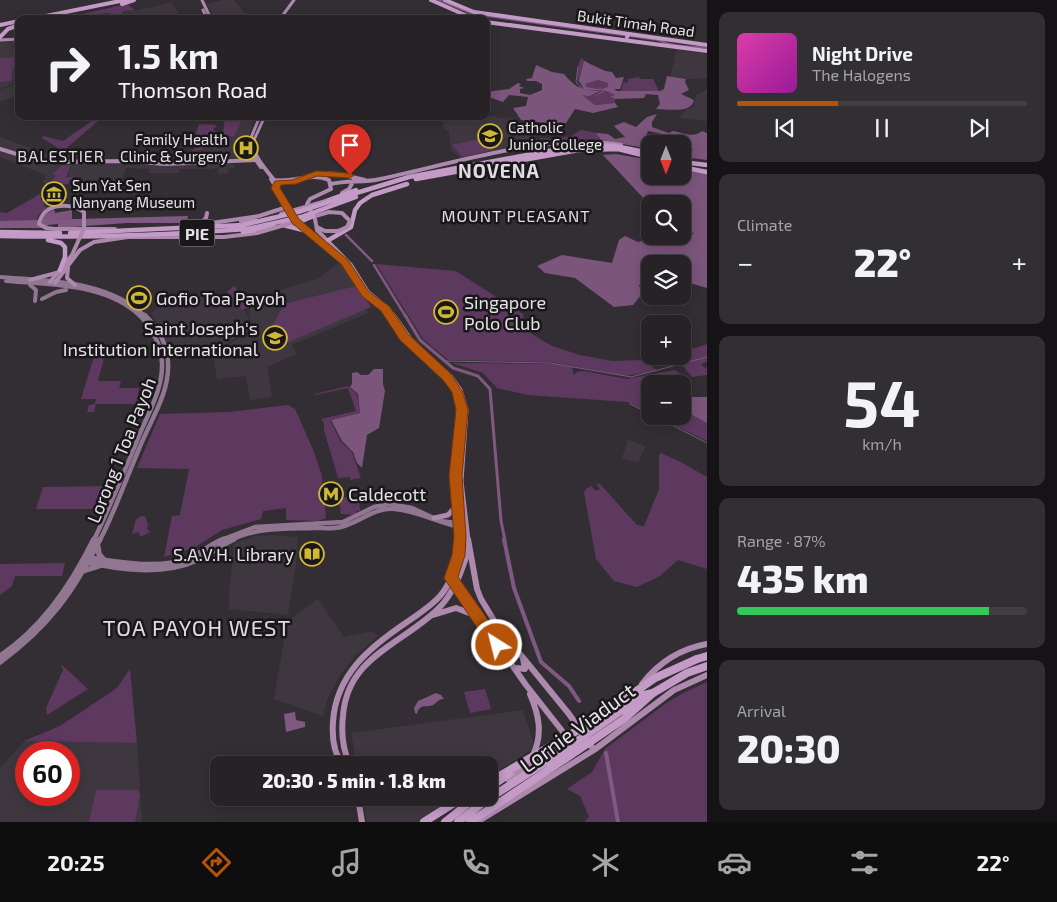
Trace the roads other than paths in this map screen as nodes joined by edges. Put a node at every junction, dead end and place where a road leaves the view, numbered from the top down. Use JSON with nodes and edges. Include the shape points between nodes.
{"nodes":[{"id":1,"x":125,"y":0,"type":"edge"},
{"id":2,"x":134,"y":0,"type":"edge"},
{"id":3,"x":201,"y":0,"type":"edge"},
{"id":4,"x":296,"y":0,"type":"edge"},
{"id":5,"x":431,"y":0,"type":"edge"},
{"id":6,"x":444,"y":0,"type":"edge"},
{"id":7,"x":460,"y":8,"type":"junction"},
{"id":8,"x":451,"y":9,"type":"junction"},
{"id":9,"x":474,"y":14,"type":"edge"},
{"id":10,"x":51,"y":15,"type":"edge"},
{"id":11,"x":69,"y":15,"type":"edge"},
{"id":12,"x":206,"y":15,"type":"edge"},
{"id":13,"x":210,"y":15,"type":"edge"},
{"id":14,"x":285,"y":15,"type":"edge"},
{"id":15,"x":490,"y":16,"type":"edge"},
{"id":16,"x":15,"y":23,"type":"edge"},
{"id":17,"x":490,"y":23,"type":"edge"},
{"id":18,"x":0,"y":25,"type":"edge"},
{"id":19,"x":15,"y":26,"type":"edge"},
{"id":20,"x":634,"y":34,"type":"junction"},
{"id":21,"x":626,"y":36,"type":"junction"},
{"id":22,"x":1,"y":37,"type":"edge"},
{"id":23,"x":6,"y":38,"type":"joint"},
{"id":24,"x":15,"y":38,"type":"edge"},
{"id":25,"x":15,"y":38,"type":"edge"},
{"id":26,"x":707,"y":44,"type":"edge"},
{"id":27,"x":707,"y":52,"type":"edge"},
{"id":28,"x":261,"y":120,"type":"edge"},
{"id":29,"x":628,"y":147,"type":"junction"},
{"id":30,"x":0,"y":148,"type":"edge"},
{"id":31,"x":641,"y":151,"type":"edge"},
{"id":32,"x":641,"y":155,"type":"edge"},
{"id":33,"x":254,"y":156,"type":"junction"},
{"id":34,"x":691,"y":165,"type":"edge"},
{"id":35,"x":707,"y":165,"type":"edge"},
{"id":36,"x":691,"y":167,"type":"edge"},
{"id":37,"x":707,"y":171,"type":"edge"},
{"id":38,"x":332,"y":174,"type":"junction"},
{"id":39,"x":270,"y":175,"type":"junction"},
{"id":40,"x":308,"y":175,"type":"junction"},
{"id":41,"x":346,"y":175,"type":"junction"},
{"id":42,"x":438,"y":176,"type":"junction"},
{"id":43,"x":385,"y":177,"type":"junction"},
{"id":44,"x":303,"y":178,"type":"junction"},
{"id":45,"x":357,"y":178,"type":"junction"},
{"id":46,"x":282,"y":182,"type":"junction"},
{"id":47,"x":342,"y":182,"type":"junction"},
{"id":48,"x":407,"y":184,"type":"junction"},
{"id":49,"x":276,"y":188,"type":"junction"},
{"id":50,"x":353,"y":193,"type":"junction"},
{"id":51,"x":326,"y":200,"type":"joint"},
{"id":52,"x":287,"y":206,"type":"junction"},
{"id":53,"x":207,"y":213,"type":"dead end"},
{"id":54,"x":302,"y":221,"type":"junction"},
{"id":55,"x":244,"y":225,"type":"junction"},
{"id":56,"x":195,"y":226,"type":"junction"},
{"id":57,"x":316,"y":227,"type":"junction"},
{"id":58,"x":79,"y":230,"type":"junction"},
{"id":59,"x":0,"y":231,"type":"edge"},
{"id":60,"x":307,"y":231,"type":"junction"},
{"id":61,"x":340,"y":232,"type":"junction"},
{"id":62,"x":179,"y":234,"type":"junction"},
{"id":63,"x":0,"y":236,"type":"edge"},
{"id":64,"x":6,"y":236,"type":"junction"},
{"id":65,"x":131,"y":238,"type":"junction"},
{"id":66,"x":43,"y":240,"type":"junction"},
{"id":67,"x":328,"y":243,"type":"junction"},
{"id":68,"x":68,"y":266,"type":"junction"},
{"id":69,"x":59,"y":271,"type":"junction"},
{"id":70,"x":0,"y":279,"type":"edge"},
{"id":71,"x":30,"y":280,"type":"junction"},
{"id":72,"x":24,"y":283,"type":"junction"},
{"id":73,"x":51,"y":284,"type":"junction"},
{"id":74,"x":75,"y":285,"type":"junction"},
{"id":75,"x":80,"y":289,"type":"junction"},
{"id":76,"x":42,"y":299,"type":"dead end"},
{"id":77,"x":35,"y":301,"type":"dead end"},
{"id":78,"x":158,"y":400,"type":"junction"},
{"id":79,"x":457,"y":505,"type":"junction"},
{"id":80,"x":434,"y":518,"type":"junction"},
{"id":81,"x":311,"y":526,"type":"junction"},
{"id":82,"x":459,"y":526,"type":"junction"},
{"id":83,"x":466,"y":526,"type":"junction"},
{"id":84,"x":98,"y":545,"type":"junction"},
{"id":85,"x":469,"y":548,"type":"junction"},
{"id":86,"x":83,"y":559,"type":"junction"},
{"id":87,"x":90,"y":561,"type":"junction"},
{"id":88,"x":105,"y":564,"type":"junction"},
{"id":89,"x":82,"y":572,"type":"junction"},
{"id":90,"x":451,"y":578,"type":"junction"},
{"id":91,"x":456,"y":586,"type":"junction"},
{"id":92,"x":431,"y":616,"type":"junction"},
{"id":93,"x":477,"y":616,"type":"junction"},
{"id":94,"x":507,"y":639,"type":"junction"},
{"id":95,"x":707,"y":644,"type":"edge"},
{"id":96,"x":497,"y":645,"type":"junction"},
{"id":97,"x":0,"y":656,"type":"edge"},
{"id":98,"x":707,"y":656,"type":"edge"},
{"id":99,"x":522,"y":657,"type":"junction"},
{"id":100,"x":0,"y":662,"type":"edge"},
{"id":101,"x":514,"y":667,"type":"junction"},
{"id":102,"x":706,"y":667,"type":"edge"},
{"id":103,"x":707,"y":675,"type":"edge"},
{"id":104,"x":526,"y":685,"type":"junction"},
{"id":105,"x":638,"y":691,"type":"junction"},
{"id":106,"x":653,"y":693,"type":"junction"},
{"id":107,"x":626,"y":700,"type":"junction"},
{"id":108,"x":647,"y":709,"type":"junction"},
{"id":109,"x":569,"y":714,"type":"junction"},
{"id":110,"x":639,"y":715,"type":"junction"},
{"id":111,"x":590,"y":725,"type":"junction"},
{"id":112,"x":581,"y":731,"type":"junction"},
{"id":113,"x":569,"y":739,"type":"junction"},
{"id":114,"x":594,"y":750,"type":"junction"},
{"id":115,"x":541,"y":752,"type":"junction"},
{"id":116,"x":337,"y":756,"type":"edge"},
{"id":117,"x":346,"y":756,"type":"edge"},
{"id":118,"x":582,"y":757,"type":"junction"},
{"id":119,"x":526,"y":766,"type":"junction"},
{"id":120,"x":498,"y":777,"type":"edge"},
{"id":121,"x":498,"y":782,"type":"edge"},
{"id":122,"x":498,"y":786,"type":"edge"},
{"id":123,"x":361,"y":806,"type":"edge"},
{"id":124,"x":449,"y":806,"type":"edge"},
{"id":125,"x":464,"y":806,"type":"edge"},
{"id":126,"x":468,"y":806,"type":"edge"},
{"id":127,"x":364,"y":822,"type":"edge"},
{"id":128,"x":424,"y":822,"type":"edge"},
{"id":129,"x":445,"y":822,"type":"edge"},
{"id":130,"x":458,"y":822,"type":"edge"},
{"id":131,"x":470,"y":822,"type":"edge"},
{"id":132,"x":477,"y":822,"type":"edge"}],
"edges":[{"from":1,"to":10,"type":"highway"},
{"from":2,"to":11,"type":"highway"},
{"from":3,"to":12,"type":"main road"},
{"from":3,"to":13,"type":"main road"},
{"from":4,"to":14,"type":"main road"},
{"from":5,"to":8,"type":"highway"},
{"from":6,"to":7,"type":"highway","name":"Bukit Timah Road"},
{"from":7,"to":8,"type":"highway"},
{"from":7,"to":9,"type":"highway","name":"Bukit Timah Road"},
{"from":8,"to":9,"type":"highway"},
{"from":15,"to":21,"type":"highway","name":"Bukit Timah Road"},
{"from":16,"to":18,"type":"highway"},
{"from":17,"to":21,"type":"highway","via":[[619,40]]},
{"from":19,"to":22,"type":"highway"},
{"from":20,"to":21,"type":"highway"},
{"from":20,"to":21,"type":"highway","name":"Bukit Timah Road"},
{"from":20,"to":26,"type":"highway","name":"Bukit Timah Road"},
{"from":21,"to":27,"type":"highway"},
{"from":22,"to":23,"type":"highway"},
{"from":22,"to":24,"type":"main road"},
{"from":23,"to":25,"type":"main road"},
{"from":28,"to":33,"type":"main road","via":[[254,140]]},
{"from":29,"to":31,"type":"highway","number":"PIE"},
{"from":29,"to":43,"type":"main road","via":[[602,142],[571,142],[472,158]]},
{"from":29,"to":50,"type":"highway","number":"PIE","via":[[580,145],[420,175]]},
{"from":30,"to":33,"type":"main road","via":[[46,160],[163,162]]},
{"from":30,"to":33,"type":"main road","via":[[44,162],[165,164],[247,161]]},
{"from":32,"to":42,"type":"highway","number":"PIE","via":[[586,149]]},
{"from":33,"to":39,"type":"main road"},
{"from":33,"to":49,"type":"main road"},
{"from":34,"to":35,"type":"highway"},
{"from":36,"to":37,"type":"highway"},
{"from":38,"to":40,"type":"main road"},
{"from":38,"to":41,"type":"main road"},
{"from":38,"to":47,"type":"main road","via":[[330,178]]},
{"from":39,"to":40,"type":"main road","via":[[284,181]]},
{"from":39,"to":46,"type":"main road"},
{"from":40,"to":44,"type":"main road"},
{"from":41,"to":45,"type":"main road"},
{"from":41,"to":47,"type":"main road","via":[[350,180]]},
{"from":42,"to":48,"type":"highway"},
{"from":42,"to":50,"type":"highway","number":"PIE"},
{"from":43,"to":45,"type":"main road"},
{"from":43,"to":47,"type":"main road","via":[[366,182]]},
{"from":44,"to":46,"type":"main road"},
{"from":44,"to":47,"type":"main road","via":[[318,176]]},
{"from":45,"to":47,"type":"main road"},
{"from":46,"to":49,"type":"main road"},
{"from":47,"to":50,"type":"main road"},
{"from":47,"to":50,"type":"main road"},
{"from":47,"to":57,"type":"main road","via":[[307,202]]},
{"from":48,"to":50,"type":"highway"},
{"from":48,"to":61,"type":"highway","via":[[362,202],[356,208],[351,227]]},
{"from":49,"to":52,"type":"main road"},
{"from":50,"to":51,"type":"highway","bridge":true},
{"from":50,"to":54,"type":"highway","bridge":true},
{"from":50,"to":55,"type":"highway","number":"PIE","bridge":true,"via":[[301,217]]},
{"from":51,"to":55,"type":"main road","bridge":true},
{"from":52,"to":56,"type":"main road","via":[[263,215]]},
{"from":52,"to":60,"type":"main road","via":[[295,221]]},
{"from":53,"to":56,"type":"main road","via":[[206,218]]},
{"from":54,"to":61,"type":"main road","bridge":true,"via":[[326,213],[342,213],[350,222]]},
{"from":54,"to":65,"type":"main road","bridge":true,"via":[[257,233],[222,237]]},
{"from":55,"to":56,"type":"main road"},
{"from":55,"to":59,"type":"highway","number":"PIE","via":[[60,233]]},
{"from":55,"to":62,"type":"highway","number":"PIE"},
{"from":56,"to":58,"type":"main road"},
{"from":57,"to":61,"type":"main road"},
{"from":57,"to":67,"type":"main road"},
{"from":58,"to":59,"type":"highway"},
{"from":58,"to":69,"type":"main road","bridge":true,"via":[[46,228],[39,224],[41,216],[47,210],[68,205],[84,212],[86,218],[79,242]]},
{"from":60,"to":62,"type":"highway","via":[[286,225],[228,233]]},
{"from":60,"to":79,"type":"main road","via":[[345,262],[366,294],[385,309],[404,337],[447,377],[457,391],[462,410],[456,476]]},
{"from":61,"to":67,"type":"highway"},
{"from":62,"to":64,"type":"highway","number":"PIE"},
{"from":63,"to":64,"type":"highway","number":"PIE"},
{"from":64,"to":66,"type":"highway"},
{"from":65,"to":66,"type":"highway"},
{"from":65,"to":68,"type":"main road","via":[[88,244],[80,249]]},
{"from":66,"to":69,"type":"highway","via":[[59,242],[65,247]]},
{"from":67,"to":83,"type":"main road","via":[[351,265],[368,292],[390,309],[410,339],[450,376],[460,390],[466,410],[461,476]]},
{"from":68,"to":73,"type":"main road"},
{"from":68,"to":74,"type":"main road","via":[[66,277]]},
{"from":69,"to":71,"type":"main road"},
{"from":69,"to":73,"type":"main road"},
{"from":70,"to":71,"type":"main road"},
{"from":70,"to":72,"type":"main road"},
{"from":71,"to":73,"type":"main road"},
{"from":72,"to":73,"type":"main road"},
{"from":72,"to":77,"type":"main road","via":[[34,288]]},
{"from":73,"to":74,"type":"main road","name":"Lorong 1 Toa Payoh"},
{"from":73,"to":75,"type":"main road","name":"Lorong 1 Toa Payoh"},
{"from":74,"to":78,"type":"main road","name":"Lorong 1 Toa Payoh","via":[[120,298],[152,322],[161,336],[168,359],[166,382]]},
{"from":75,"to":76,"type":"main road","via":[[56,292]]},
{"from":75,"to":78,"type":"main road","name":"Lorong 1 Toa Payoh","via":[[103,294],[124,304],[152,329],[160,346],[162,365]]},
{"from":78,"to":84,"type":"main road","name":"Lorong 1 Toa Payoh"},
{"from":78,"to":86,"type":"main road","name":"Lorong 1 Toa Payoh"},
{"from":79,"to":80,"type":"main road","via":[[448,515]]},
{"from":79,"to":82,"type":"main road"},
{"from":80,"to":81,"type":"main road","via":[[412,508],[389,504],[343,522]]},
{"from":80,"to":82,"type":"main road"},
{"from":81,"to":82,"type":"main road","via":[[343,527],[371,512],[394,508],[440,524]]},
{"from":81,"to":88,"type":"main road","via":[[245,534],[194,561],[175,567],[126,568]]},
{"from":82,"to":83,"type":"main road"},
{"from":82,"to":90,"type":"main road","via":[[459,555]]},
{"from":83,"to":85,"type":"main road"},
{"from":84,"to":87,"type":"main road","name":"Lorong 1 Toa Payoh"},
{"from":84,"to":88,"type":"main road"},
{"from":85,"to":91,"type":"main road"},
{"from":85,"to":94,"type":"main road","via":[[480,599]]},
{"from":86,"to":87,"type":"main road"},
{"from":86,"to":97,"type":"main road","name":"Lorong 1 Toa Payoh","via":[[48,613],[24,638]]},
{"from":87,"to":88,"type":"main road"},
{"from":87,"to":89,"type":"main road","name":"Lorong 1 Toa Payoh"},
{"from":88,"to":89,"type":"main road"},
{"from":89,"to":100,"type":"main road","name":"Lorong 1 Toa Payoh","via":[[41,628]]},
{"from":90,"to":91,"type":"main road"},
{"from":90,"to":116,"type":"main road","via":[[432,604],[371,648],[344,679],[334,703],[332,724]]},
{"from":91,"to":92,"type":"main road"},
{"from":91,"to":93,"type":"main road"},
{"from":92,"to":93,"type":"main road","via":[[456,608]]},
{"from":92,"to":117,"type":"main road","via":[[364,665],[352,683],[341,717]]},
{"from":93,"to":96,"type":"main road"},
{"from":94,"to":96,"type":"main road","via":[[498,638]]},
{"from":94,"to":99,"type":"main road"},
{"from":95,"to":105,"type":"main road","via":[[661,662]]},
{"from":96,"to":101,"type":"main road"},
{"from":98,"to":115,"type":"highway","bridge":true,"via":[[661,673],[593,721]]},
{"from":99,"to":101,"type":"main road","via":[[525,669]]},
{"from":99,"to":109,"type":"main road"},
{"from":101,"to":104,"type":"main road"},
{"from":102,"to":106,"type":"highway","via":[[687,673]]},
{"from":103,"to":108,"type":"main road","via":[[689,682]]},
{"from":104,"to":113,"type":"main road"},
{"from":104,"to":119,"type":"main road","via":[[538,714],[540,738],[538,748]]},
{"from":105,"to":107,"type":"main road"},
{"from":105,"to":108,"type":"main road","via":[[640,702]]},
{"from":106,"to":130,"type":"highway","bridge":true,"via":[[644,694]]},
{"from":106,"to":131,"type":"highway","name":"Lornie Viaduct","bridge":true,"via":[[604,734]]},
{"from":107,"to":110,"type":"main road"},
{"from":107,"to":111,"type":"main road"},
{"from":108,"to":110,"type":"main road"},
{"from":109,"to":111,"type":"main road"},
{"from":109,"to":112,"type":"main road"},
{"from":110,"to":114,"type":"main road"},
{"from":111,"to":112,"type":"main road"},
{"from":112,"to":113,"type":"main road"},
{"from":112,"to":114,"type":"main road"},
{"from":113,"to":118,"type":"main road"},
{"from":113,"to":119,"type":"main road"},
{"from":114,"to":118,"type":"main road"},
{"from":115,"to":120,"type":"highway","name":"Lornie Viaduct","bridge":true},
{"from":115,"to":121,"type":"highway","bridge":true},
{"from":118,"to":132,"type":"main road"},
{"from":119,"to":122,"type":"main road"},
{"from":123,"to":127,"type":"main road"},
{"from":124,"to":128,"type":"highway"},
{"from":125,"to":129,"type":"highway"},
{"from":126,"to":129,"type":"main road"}]}
